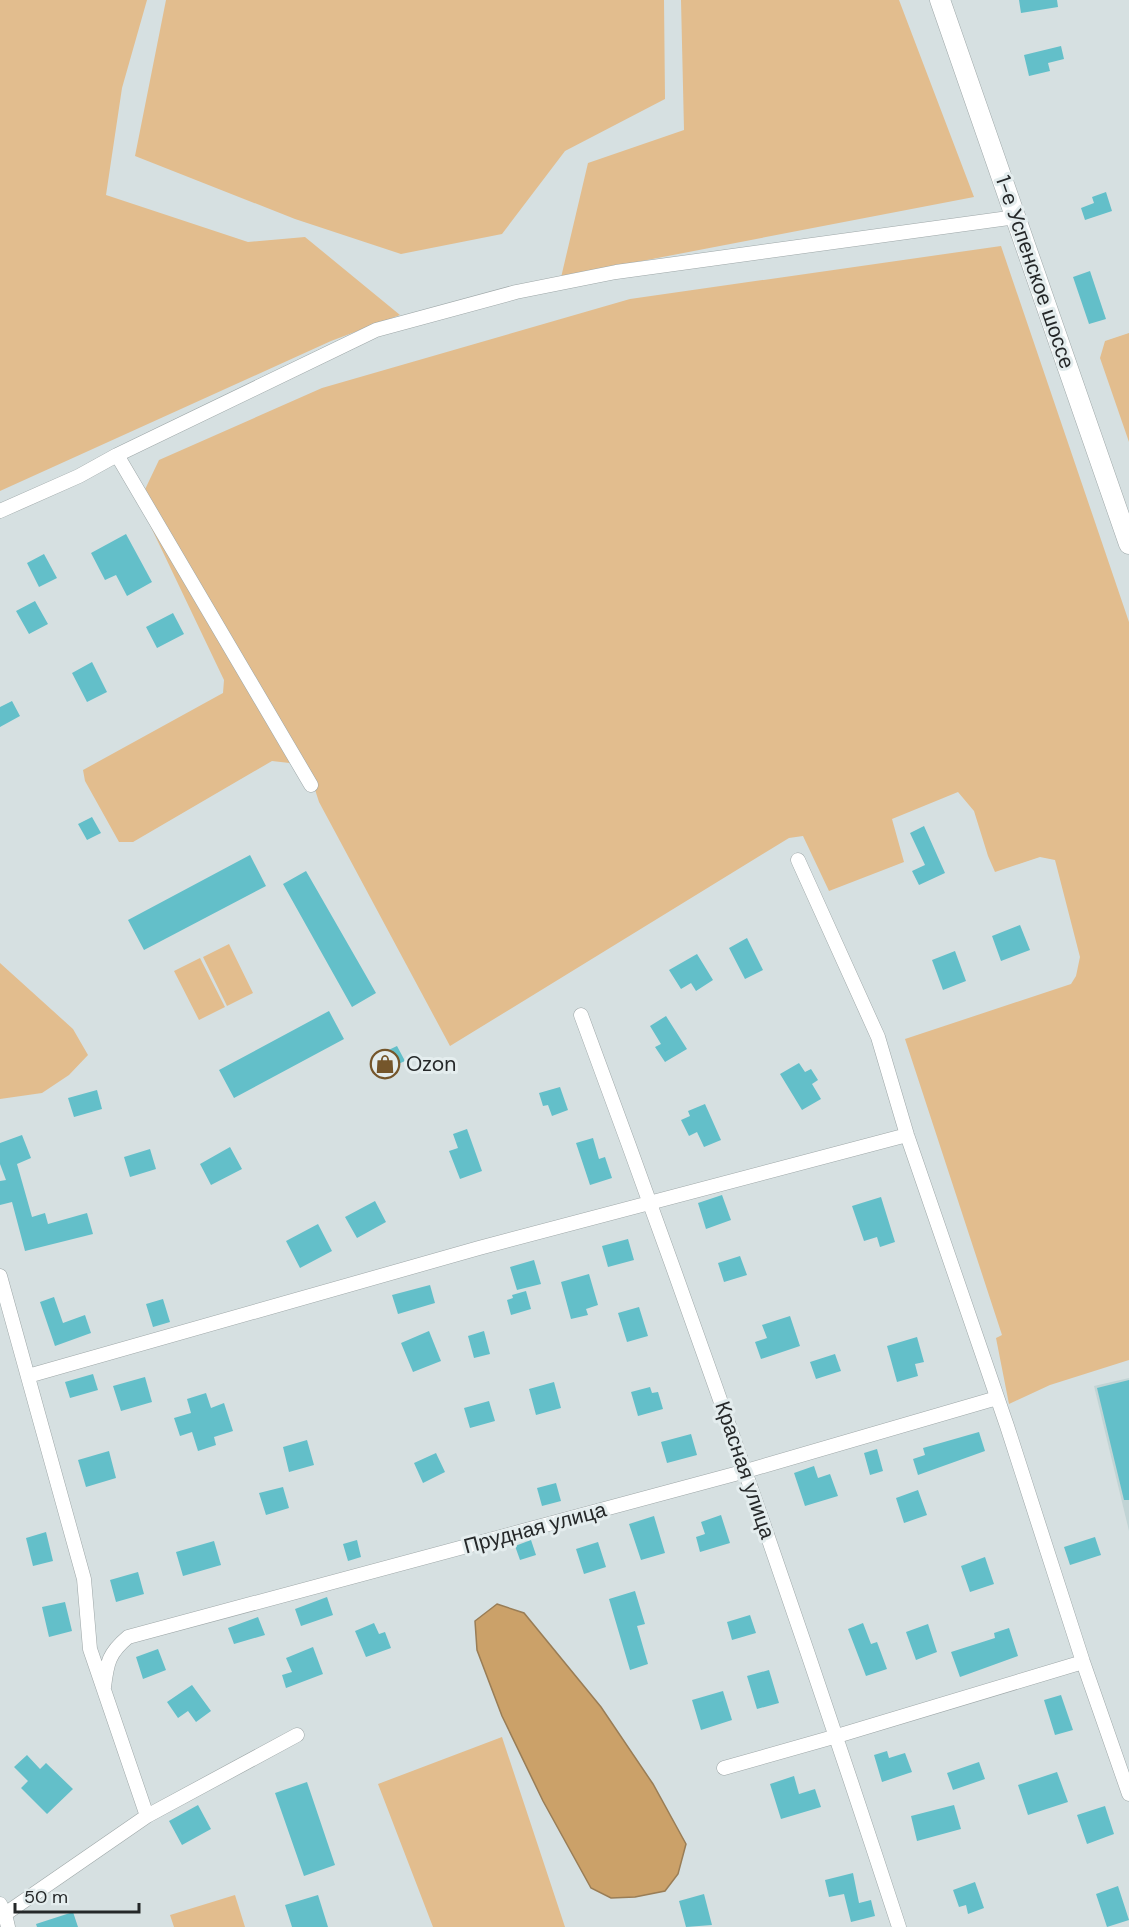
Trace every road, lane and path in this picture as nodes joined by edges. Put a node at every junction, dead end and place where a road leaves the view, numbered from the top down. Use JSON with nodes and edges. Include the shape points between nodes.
{"nodes":[{"id":1,"x":940,"y":0,"type":"edge"},
{"id":2,"x":1016,"y":217,"type":"junction"},
{"id":3,"x":117,"y":455,"type":"junction"},
{"id":4,"x":0,"y":511,"type":"edge"},
{"id":5,"x":1129,"y":544,"type":"edge"},
{"id":6,"x":311,"y":784,"type":"dead end"},
{"id":7,"x":798,"y":860,"type":"dead end"},
{"id":8,"x":581,"y":1015,"type":"dead end"},
{"id":9,"x":907,"y":1135,"type":"junction"},
{"id":10,"x":651,"y":1202,"type":"junction"},
{"id":11,"x":0,"y":1276,"type":"edge"},
{"id":12,"x":28,"y":1376,"type":"junction"},
{"id":13,"x":997,"y":1398,"type":"junction"},
{"id":14,"x":746,"y":1471,"type":"junction"},
{"id":15,"x":1083,"y":1662,"type":"junction"},
{"id":16,"x":104,"y":1686,"type":"junction"},
{"id":17,"x":297,"y":1735,"type":"dead end"},
{"id":18,"x":837,"y":1736,"type":"junction"},
{"id":19,"x":724,"y":1768,"type":"dead end"},
{"id":20,"x":1129,"y":1794,"type":"edge"},
{"id":21,"x":147,"y":1816,"type":"junction"},
{"id":22,"x":4,"y":1915,"type":"edge"},
{"id":23,"x":899,"y":1927,"type":"edge"}],
"edges":[{"from":1,"to":2,"type":"main road","name":"1-е Успенское шоссе"},
{"from":2,"to":3,"type":"street","via":[[616,272],[505,295],[376,330]]},
{"from":2,"to":5,"type":"main road","name":"1-е Успенское шоссе"},
{"from":3,"to":4,"type":"street"},
{"from":3,"to":6,"type":"street"},
{"from":7,"to":9,"type":"street","via":[[878,1037]]},
{"from":8,"to":10,"type":"street","name":"Красная улица"},
{"from":9,"to":10,"type":"street"},
{"from":9,"to":13,"type":"street"},
{"from":10,"to":12,"type":"street"},
{"from":10,"to":14,"type":"street","name":"Красная улица"},
{"from":11,"to":12,"type":"street"},
{"from":12,"to":16,"type":"street","via":[[84,1579],[90,1649]]},
{"from":13,"to":14,"type":"street","name":"Прудная улица"},
{"from":13,"to":15,"type":"street"},
{"from":14,"to":16,"type":"street","name":"Прудная улица","via":[[128,1637],[114,1649]]},
{"from":14,"to":18,"type":"street","name":"Красная улица"},
{"from":15,"to":18,"type":"street"},
{"from":15,"to":20,"type":"street"},
{"from":16,"to":21,"type":"street"},
{"from":17,"to":21,"type":"street"},
{"from":18,"to":19,"type":"street"},
{"from":18,"to":23,"type":"street","name":"Красная улица"},
{"from":21,"to":22,"type":"street"}]}
